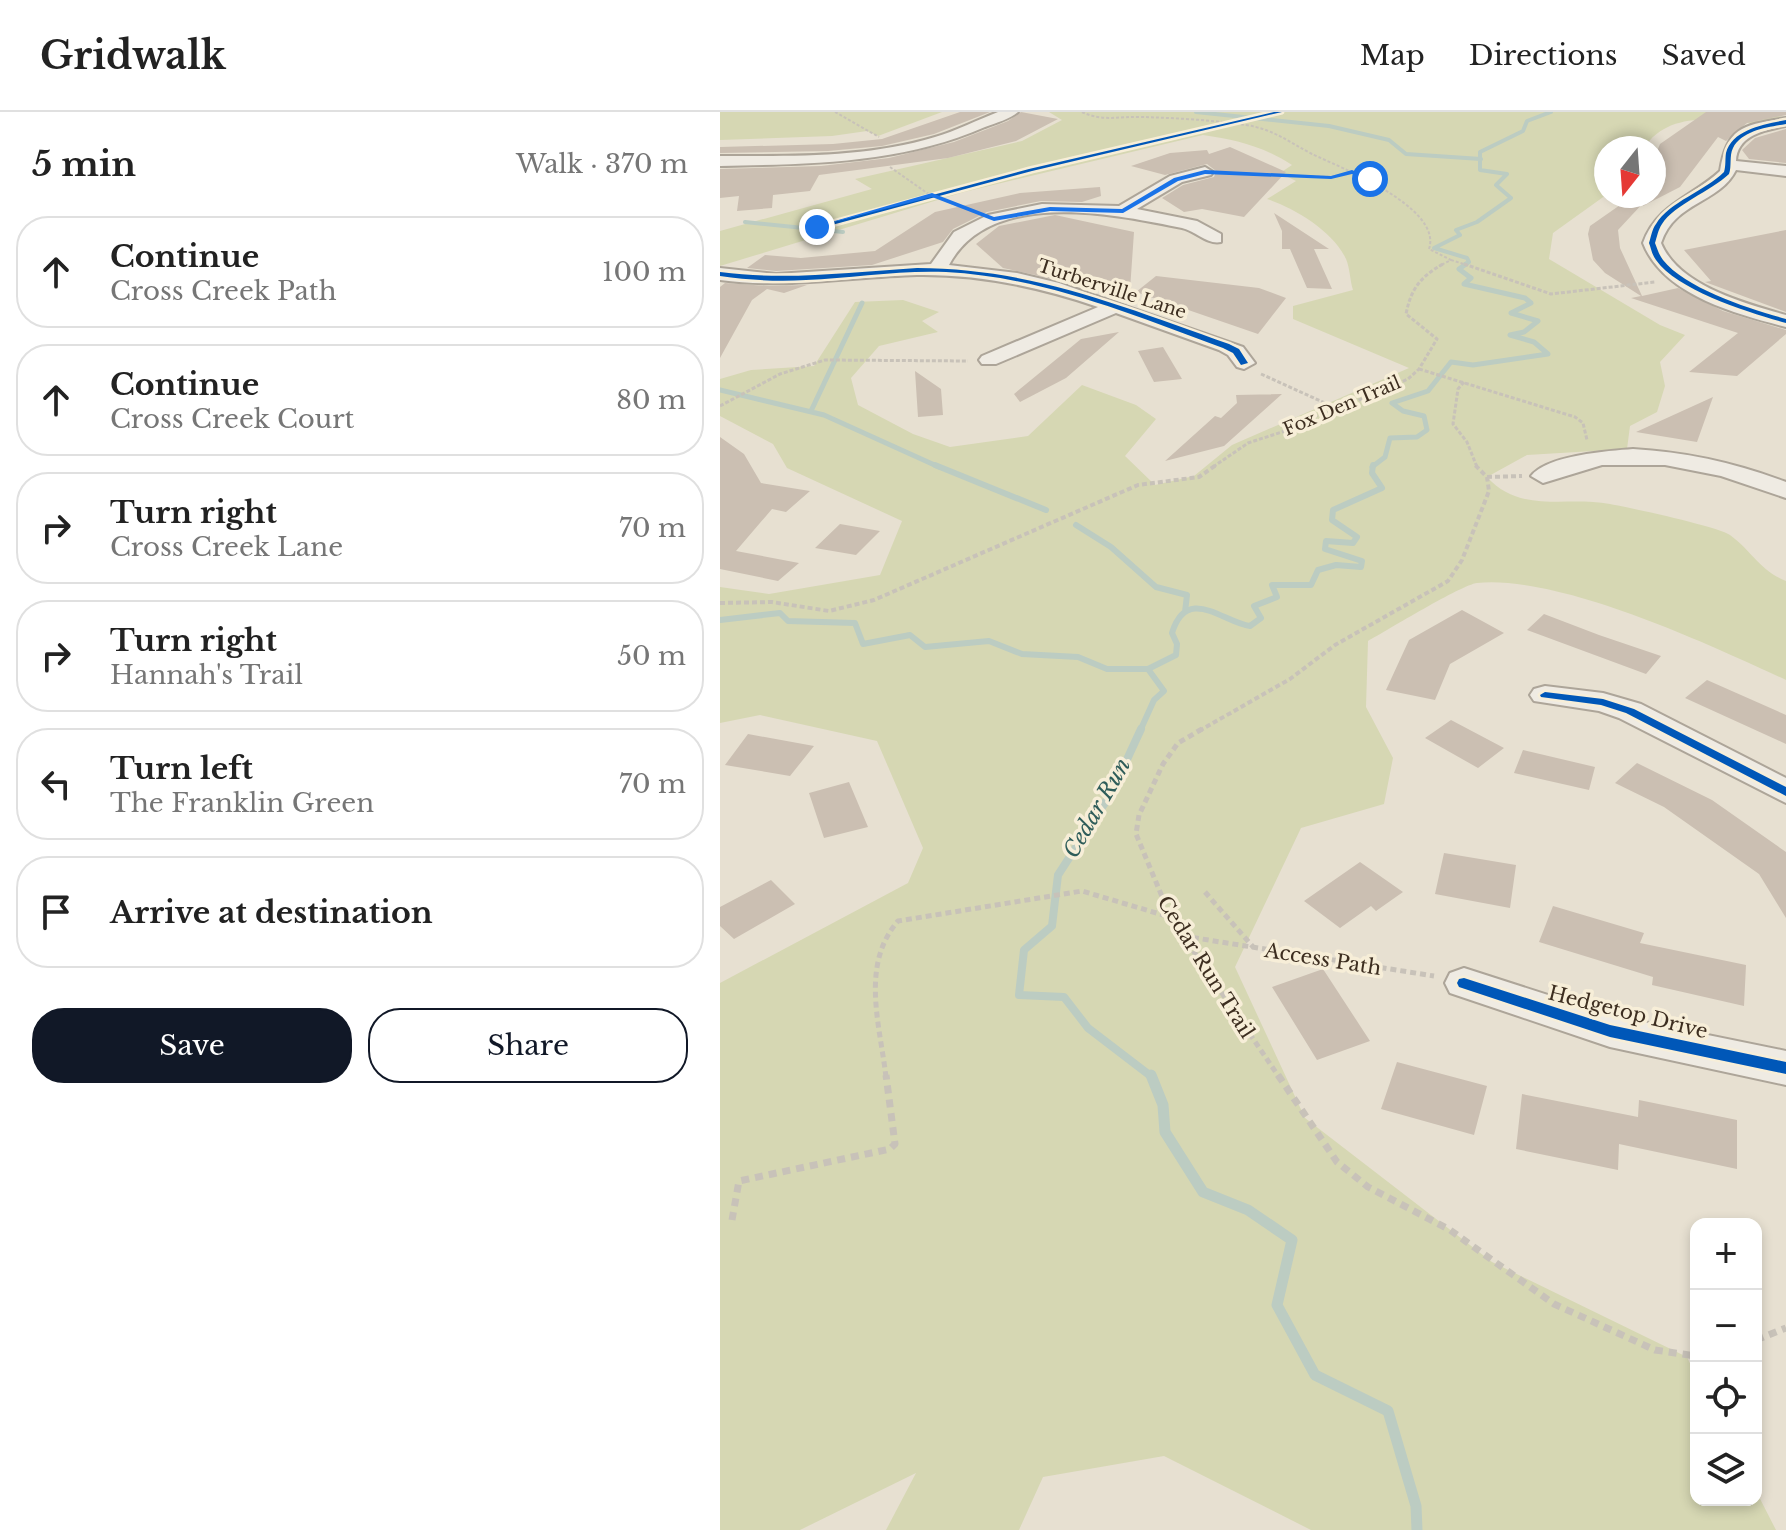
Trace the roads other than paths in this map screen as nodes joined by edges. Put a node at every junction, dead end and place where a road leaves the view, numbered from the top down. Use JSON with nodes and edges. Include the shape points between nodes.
{"nodes":[{"id":1,"x":1011,"y":112,"type":"edge"},
{"id":2,"x":1786,"y":122,"type":"edge"},
{"id":3,"x":720,"y":161,"type":"edge"},
{"id":4,"x":1729,"y":165,"type":"junction"},
{"id":5,"x":1786,"y":171,"type":"edge"},
{"id":6,"x":1205,"y":172,"type":"road end"},
{"id":7,"x":1123,"y":211,"type":"junction"},
{"id":8,"x":1215,"y":238,"type":"dead end"},
{"id":9,"x":937,"y":270,"type":"junction"},
{"id":10,"x":720,"y":274,"type":"edge"},
{"id":11,"x":1114,"y":307,"type":"junction"},
{"id":12,"x":1786,"y":321,"type":"edge"},
{"id":13,"x":989,"y":360,"type":"road end"},
{"id":14,"x":1244,"y":363,"type":"road end"},
{"id":15,"x":1543,"y":476,"type":"road end"},
{"id":16,"x":1786,"y":491,"type":"edge"},
{"id":17,"x":1545,"y":695,"type":"dead end"},
{"id":18,"x":1786,"y":792,"type":"edge"},
{"id":19,"x":1464,"y":983,"type":"road end"},
{"id":20,"x":1786,"y":1068,"type":"edge"}],
"edges":[{"from":1,"to":3,"type":"street","via":[[948,138],[890,152]]},
{"from":2,"to":4,"type":"street","via":[[1738,139],[1729,150]]},
{"from":4,"to":5,"type":"street"},
{"from":4,"to":12,"type":"street","via":[[1721,180],[1664,218],[1652,235],[1655,253],[1682,279]]},
{"from":6,"to":7,"type":"street","via":[[1176,179]]},
{"from":7,"to":8,"type":"street","via":[[1193,226]]},
{"from":7,"to":9,"type":"street","via":[[1050,209],[994,219],[954,241]]},
{"from":9,"to":10,"type":"street","name":"Turberville Lane","via":[[791,280]]},
{"from":9,"to":11,"type":"street","name":"Turberville Lane","via":[[1023,278]]},
{"from":11,"to":13,"type":"street"},
{"from":11,"to":14,"type":"street","name":"Turberville Lane","via":[[1226,346]]},
{"from":15,"to":16,"type":"street","via":[[1597,459],[1686,462]]},
{"from":17,"to":18,"type":"street","via":[[1630,711]]},
{"from":19,"to":20,"type":"street","name":"Hedgetop Drive","via":[[1610,1031]]}]}
